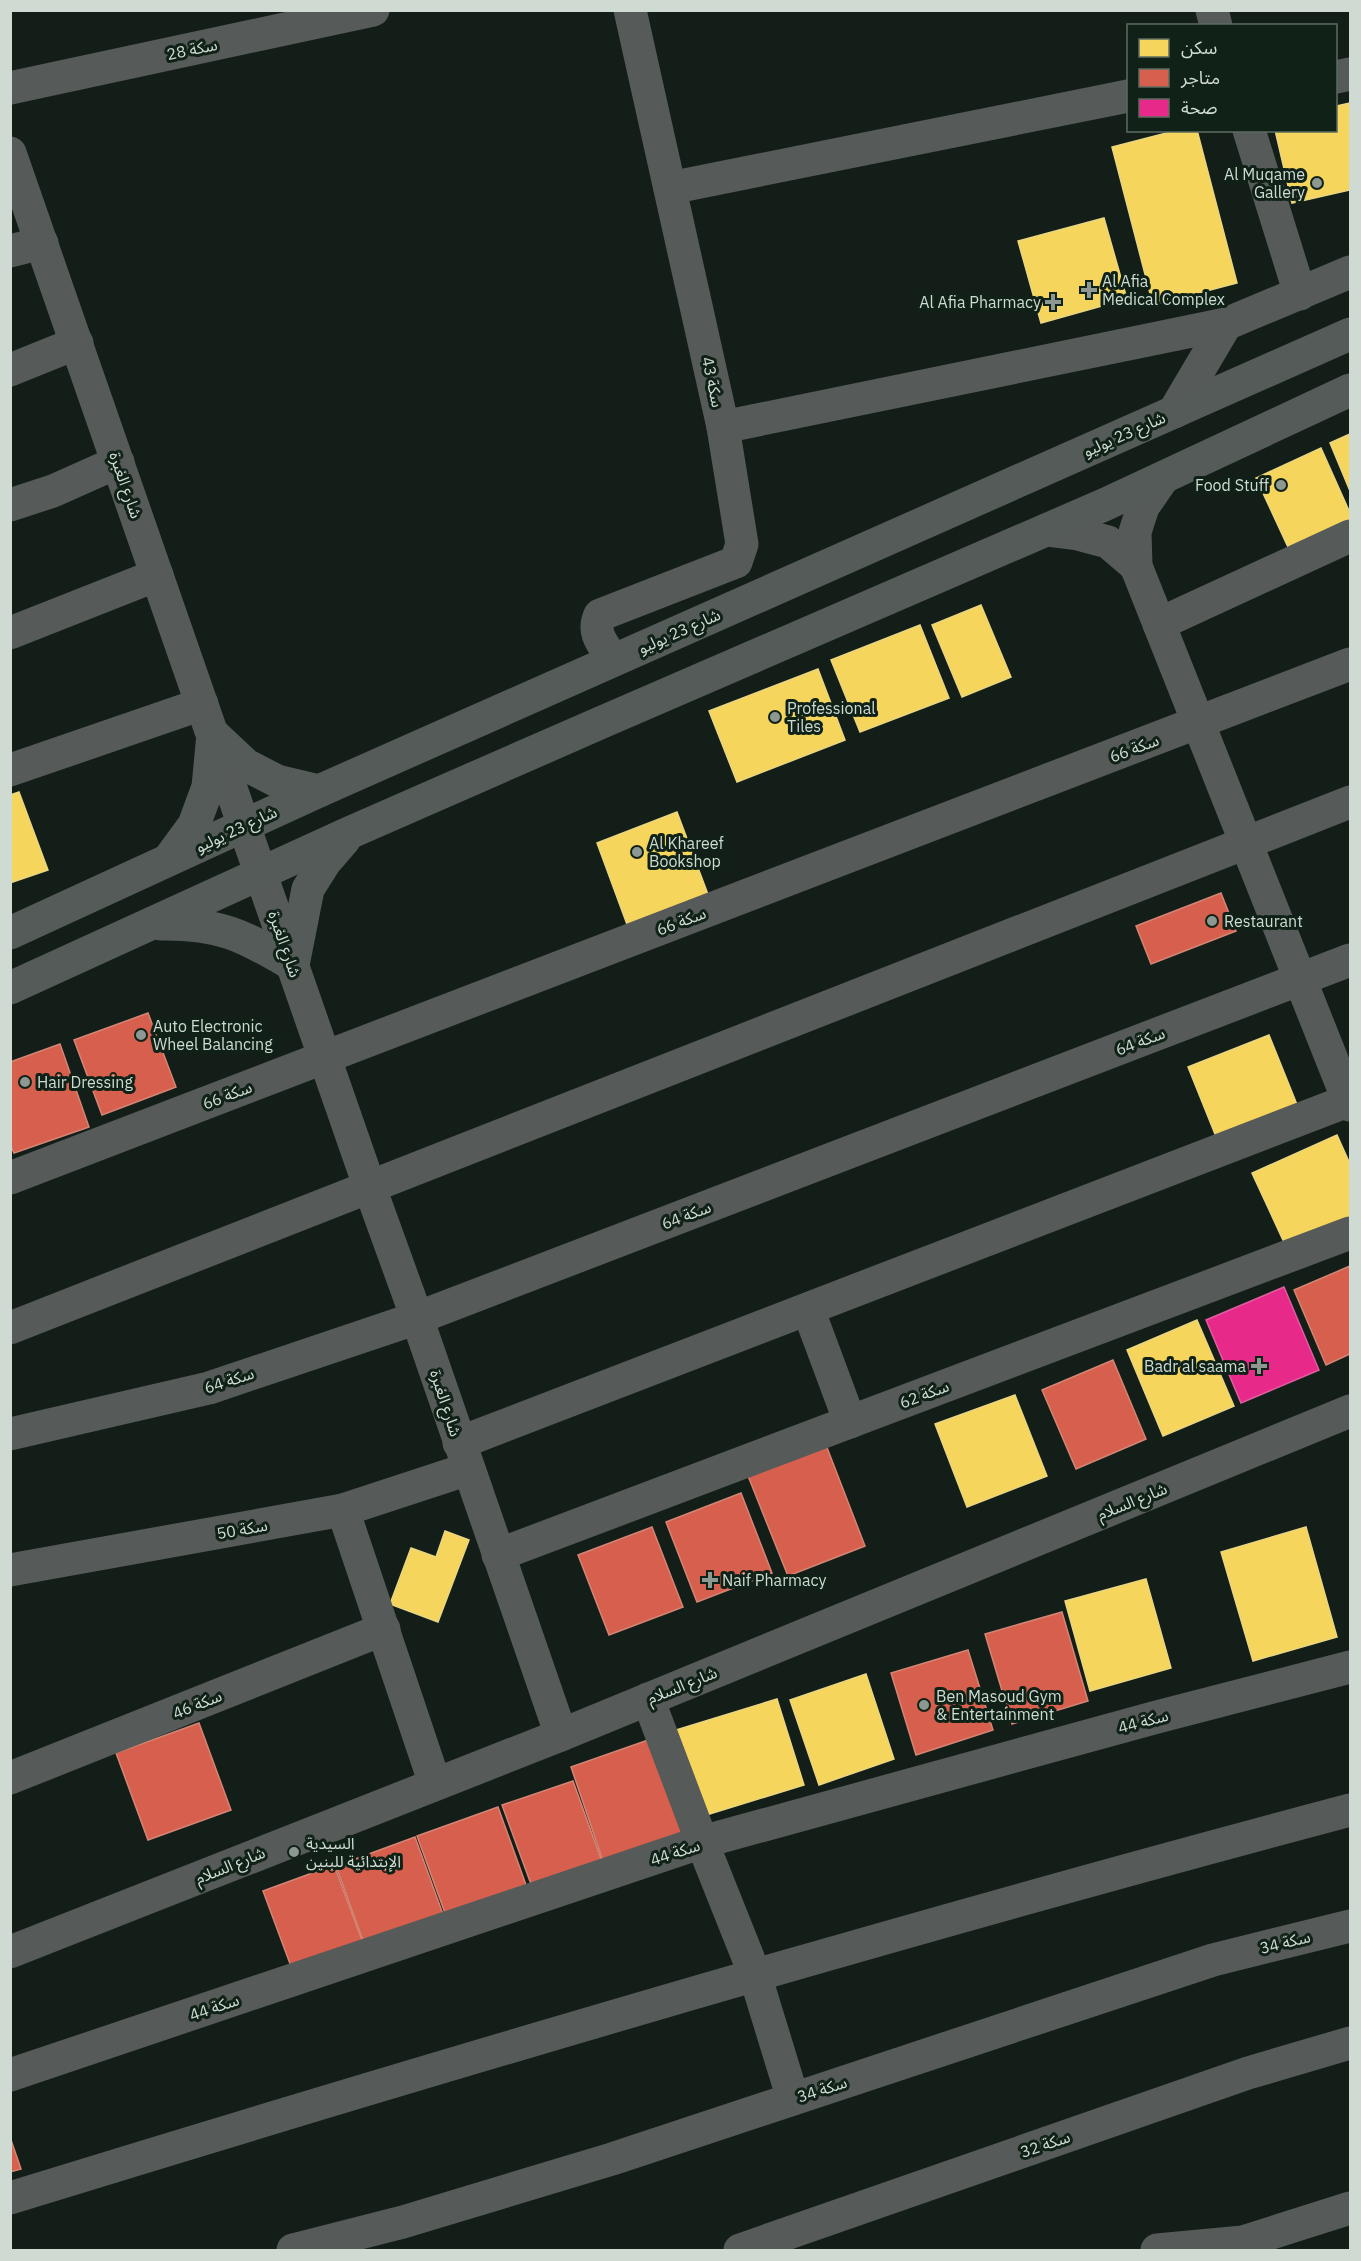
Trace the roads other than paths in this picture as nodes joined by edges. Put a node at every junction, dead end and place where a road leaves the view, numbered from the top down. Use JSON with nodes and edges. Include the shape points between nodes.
{"nodes":[{"id":1,"x":372,"y":10,"type":"edge"},
{"id":2,"x":630,"y":10,"type":"edge"},
{"id":3,"x":10,"y":88,"type":"edge"},
{"id":4,"x":1127,"y":96,"type":"edge"},
{"id":5,"x":1250,"y":132,"type":"edge"},
{"id":6,"x":10,"y":153,"type":"edge"},
{"id":7,"x":670,"y":188,"type":"junction"},
{"id":8,"x":42,"y":243,"type":"junction"},
{"id":9,"x":10,"y":251,"type":"edge"},
{"id":10,"x":1350,"y":272,"type":"edge"},
{"id":11,"x":1300,"y":294,"type":"junction"},
{"id":12,"x":1226,"y":324,"type":"junction"},
{"id":13,"x":1350,"y":334,"type":"edge"},
{"id":14,"x":77,"y":344,"type":"junction"},
{"id":15,"x":10,"y":370,"type":"edge"},
{"id":16,"x":1350,"y":390,"type":"edge"},
{"id":17,"x":1174,"y":412,"type":"junction"},
{"id":18,"x":723,"y":427,"type":"junction"},
{"id":19,"x":118,"y":462,"type":"junction"},
{"id":20,"x":1163,"y":478,"type":"junction"},
{"id":21,"x":10,"y":505,"type":"edge"},
{"id":22,"x":1046,"y":530,"type":"junction"},
{"id":23,"x":1350,"y":536,"type":"edge"},
{"id":24,"x":1136,"y":566,"type":"junction"},
{"id":25,"x":157,"y":575,"type":"junction"},
{"id":26,"x":1159,"y":624,"type":"junction"},
{"id":27,"x":10,"y":633,"type":"edge"},
{"id":28,"x":613,"y":660,"type":"junction"},
{"id":29,"x":1350,"y":664,"type":"edge"},
{"id":30,"x":207,"y":719,"type":"junction"},
{"id":31,"x":1198,"y":723,"type":"junction"},
{"id":32,"x":10,"y":770,"type":"edge"},
{"id":33,"x":319,"y":791,"type":"junction"},
{"id":34,"x":1350,"y":802,"type":"edge"},
{"id":35,"x":245,"y":824,"type":"junction"},
{"id":36,"x":350,"y":833,"type":"junction"},
{"id":37,"x":1246,"y":843,"type":"junction"},
{"id":38,"x":167,"y":861,"type":"junction"},
{"id":39,"x":261,"y":874,"type":"junction"},
{"id":40,"x":152,"y":924,"type":"junction"},
{"id":41,"x":10,"y":933,"type":"edge"},
{"id":42,"x":1350,"y":960,"type":"edge"},
{"id":43,"x":293,"y":965,"type":"junction"},
{"id":44,"x":1300,"y":980,"type":"junction"},
{"id":45,"x":10,"y":988,"type":"edge"},
{"id":46,"x":325,"y":1058,"type":"junction"},
{"id":47,"x":1350,"y":1102,"type":"edge"},
{"id":48,"x":10,"y":1178,"type":"edge"},
{"id":49,"x":370,"y":1188,"type":"junction"},
{"id":50,"x":1350,"y":1233,"type":"edge"},
{"id":51,"x":808,"y":1309,"type":"junction"},
{"id":52,"x":417,"y":1318,"type":"junction"},
{"id":53,"x":10,"y":1328,"type":"edge"},
{"id":54,"x":1350,"y":1411,"type":"edge"},
{"id":55,"x":850,"y":1422,"type":"junction"},
{"id":56,"x":10,"y":1434,"type":"edge"},
{"id":57,"x":464,"y":1456,"type":"junction"},
{"id":58,"x":343,"y":1510,"type":"junction"},
{"id":59,"x":498,"y":1555,"type":"junction"},
{"id":60,"x":17,"y":1576,"type":"edge"},
{"id":61,"x":384,"y":1629,"type":"junction"},
{"id":62,"x":1350,"y":1667,"type":"edge"},
{"id":63,"x":648,"y":1699,"type":"junction"},
{"id":64,"x":561,"y":1735,"type":"junction"},
{"id":65,"x":10,"y":1778,"type":"edge"},
{"id":66,"x":435,"y":1784,"type":"junction"},
{"id":67,"x":1350,"y":1810,"type":"edge"},
{"id":68,"x":702,"y":1842,"type":"junction"},
{"id":69,"x":1350,"y":1926,"type":"edge"},
{"id":70,"x":10,"y":1952,"type":"edge"},
{"id":71,"x":755,"y":1975,"type":"junction"},
{"id":72,"x":1350,"y":2043,"type":"edge"},
{"id":73,"x":10,"y":2075,"type":"edge"},
{"id":74,"x":793,"y":2099,"type":"junction"},
{"id":75,"x":10,"y":2198,"type":"edge"},
{"id":76,"x":1350,"y":2208,"type":"edge"},
{"id":77,"x":293,"y":2250,"type":"edge"},
{"id":78,"x":741,"y":2250,"type":"edge"},
{"id":79,"x":1157,"y":2250,"type":"edge"}],
"edges":[{"from":1,"to":3,"type":"street","name":"سكة 28"},
{"from":2,"to":7,"type":"street","name":"سكة 43"},
{"from":4,"to":7,"type":"street"},
{"from":5,"to":11,"type":"street"},
{"from":6,"to":8,"type":"street","name":"شارع الغبرة"},
{"from":7,"to":18,"type":"street","name":"سكة 43"},
{"from":8,"to":9,"type":"street"},
{"from":8,"to":14,"type":"street","name":"شارع الغبرة"},
{"from":10,"to":11,"type":"street"},
{"from":11,"to":12,"type":"street"},
{"from":12,"to":17,"type":"street"},
{"from":12,"to":18,"type":"street"},
{"from":13,"to":17,"type":"main road","name":"شارع 23 يوليو"},
{"from":14,"to":15,"type":"street"},
{"from":14,"to":19,"type":"street","name":"شارع الغبرة"},
{"from":16,"to":20,"type":"main road"},
{"from":17,"to":28,"type":"main road","name":"شارع 23 يوليو"},
{"from":18,"to":28,"type":"street","name":"سكة 43","via":[[742,534],[736,562],[600,615],[597,634]]},
{"from":19,"to":21,"type":"street","via":[[54,491]]},
{"from":19,"to":25,"type":"street","name":"شارع الغبرة"},
{"from":20,"to":22,"type":"main road"},
{"from":20,"to":24,"type":"street","via":[[1143,507],[1135,532]]},
{"from":22,"to":24,"type":"street","via":[[1108,542]]},
{"from":22,"to":36,"type":"main road"},
{"from":23,"to":26,"type":"street"},
{"from":24,"to":26,"type":"street"},
{"from":25,"to":27,"type":"street"},
{"from":25,"to":30,"type":"street","name":"شارع الغبرة"},
{"from":26,"to":31,"type":"street"},
{"from":28,"to":33,"type":"main road","name":"شارع 23 يوليو"},
{"from":29,"to":31,"type":"street","name":"سكة 66"},
{"from":30,"to":32,"type":"street"},
{"from":30,"to":33,"type":"main road","via":[[246,765],[277,782]]},
{"from":30,"to":35,"type":"street","name":"شارع الغبرة"},
{"from":30,"to":38,"type":"main road","via":[[208,787],[194,825]]},
{"from":31,"to":37,"type":"street"},
{"from":31,"to":46,"type":"street","name":"سكة 66"},
{"from":33,"to":35,"type":"main road","name":"شارع 23 يوليو"},
{"from":34,"to":37,"type":"street"},
{"from":35,"to":38,"type":"main road","name":"شارع 23 يوليو"},
{"from":35,"to":39,"type":"street","name":"شارع الغبرة"},
{"from":36,"to":39,"type":"main road"},
{"from":36,"to":43,"type":"main road","via":[[308,889]]},
{"from":37,"to":44,"type":"street"},
{"from":37,"to":49,"type":"street"},
{"from":38,"to":41,"type":"main road","name":"شارع 23 يوليو"},
{"from":39,"to":40,"type":"main road"},
{"from":39,"to":43,"type":"street","name":"شارع الغبرة"},
{"from":40,"to":43,"type":"main road","via":[[192,924],[228,930]]},
{"from":40,"to":45,"type":"main road"},
{"from":42,"to":44,"type":"street","name":"سكة 64"},
{"from":43,"to":46,"type":"street","name":"شارع الغبرة"},
{"from":44,"to":47,"type":"street"},
{"from":44,"to":52,"type":"street","name":"سكة 64"},
{"from":46,"to":48,"type":"street","name":"سكة 66"},
{"from":46,"to":49,"type":"street","name":"شارع الغبرة"},
{"from":47,"to":51,"type":"street","name":"سكة 50"},
{"from":49,"to":52,"type":"street","name":"شارع الغبرة"},
{"from":49,"to":53,"type":"street"},
{"from":50,"to":55,"type":"street","name":"سكة 62"},
{"from":51,"to":55,"type":"street"},
{"from":51,"to":57,"type":"street","name":"سكة 50"},
{"from":52,"to":56,"type":"street","name":"سكة 64","via":[[209,1388]]},
{"from":52,"to":57,"type":"street","name":"شارع الغبرة"},
{"from":54,"to":63,"type":"street","name":"شارع السلام"},
{"from":55,"to":59,"type":"street","name":"سكة 62"},
{"from":57,"to":58,"type":"street","name":"سكة 50"},
{"from":57,"to":59,"type":"street","name":"شارع الغبرة"},
{"from":58,"to":60,"type":"street","name":"سكة 50"},
{"from":58,"to":61,"type":"street"},
{"from":59,"to":64,"type":"street","name":"شارع الغبرة"},
{"from":61,"to":65,"type":"street","name":"سكة 46"},
{"from":61,"to":66,"type":"street"},
{"from":62,"to":68,"type":"street","name":"سكة 44"},
{"from":63,"to":64,"type":"street","name":"شارع السلام"},
{"from":63,"to":68,"type":"street"},
{"from":64,"to":66,"type":"street","name":"شارع السلام"},
{"from":66,"to":70,"type":"street","name":"شارع السلام"},
{"from":67,"to":71,"type":"street","via":[[1111,1873]]},
{"from":68,"to":71,"type":"street"},
{"from":68,"to":73,"type":"street","name":"سكة 44"},
{"from":69,"to":74,"type":"street","name":"سكة 34","via":[[1213,1960]]},
{"from":71,"to":74,"type":"street"},
{"from":71,"to":75,"type":"street","via":[[333,2098]]},
{"from":72,"to":78,"type":"street","name":"سكة 32","via":[[1248,2073]]},
{"from":74,"to":77,"type":"street","name":"سكة 34","via":[[612,2159],[403,2222]]},
{"from":76,"to":79,"type":"street","via":[[1243,2242]]}]}
